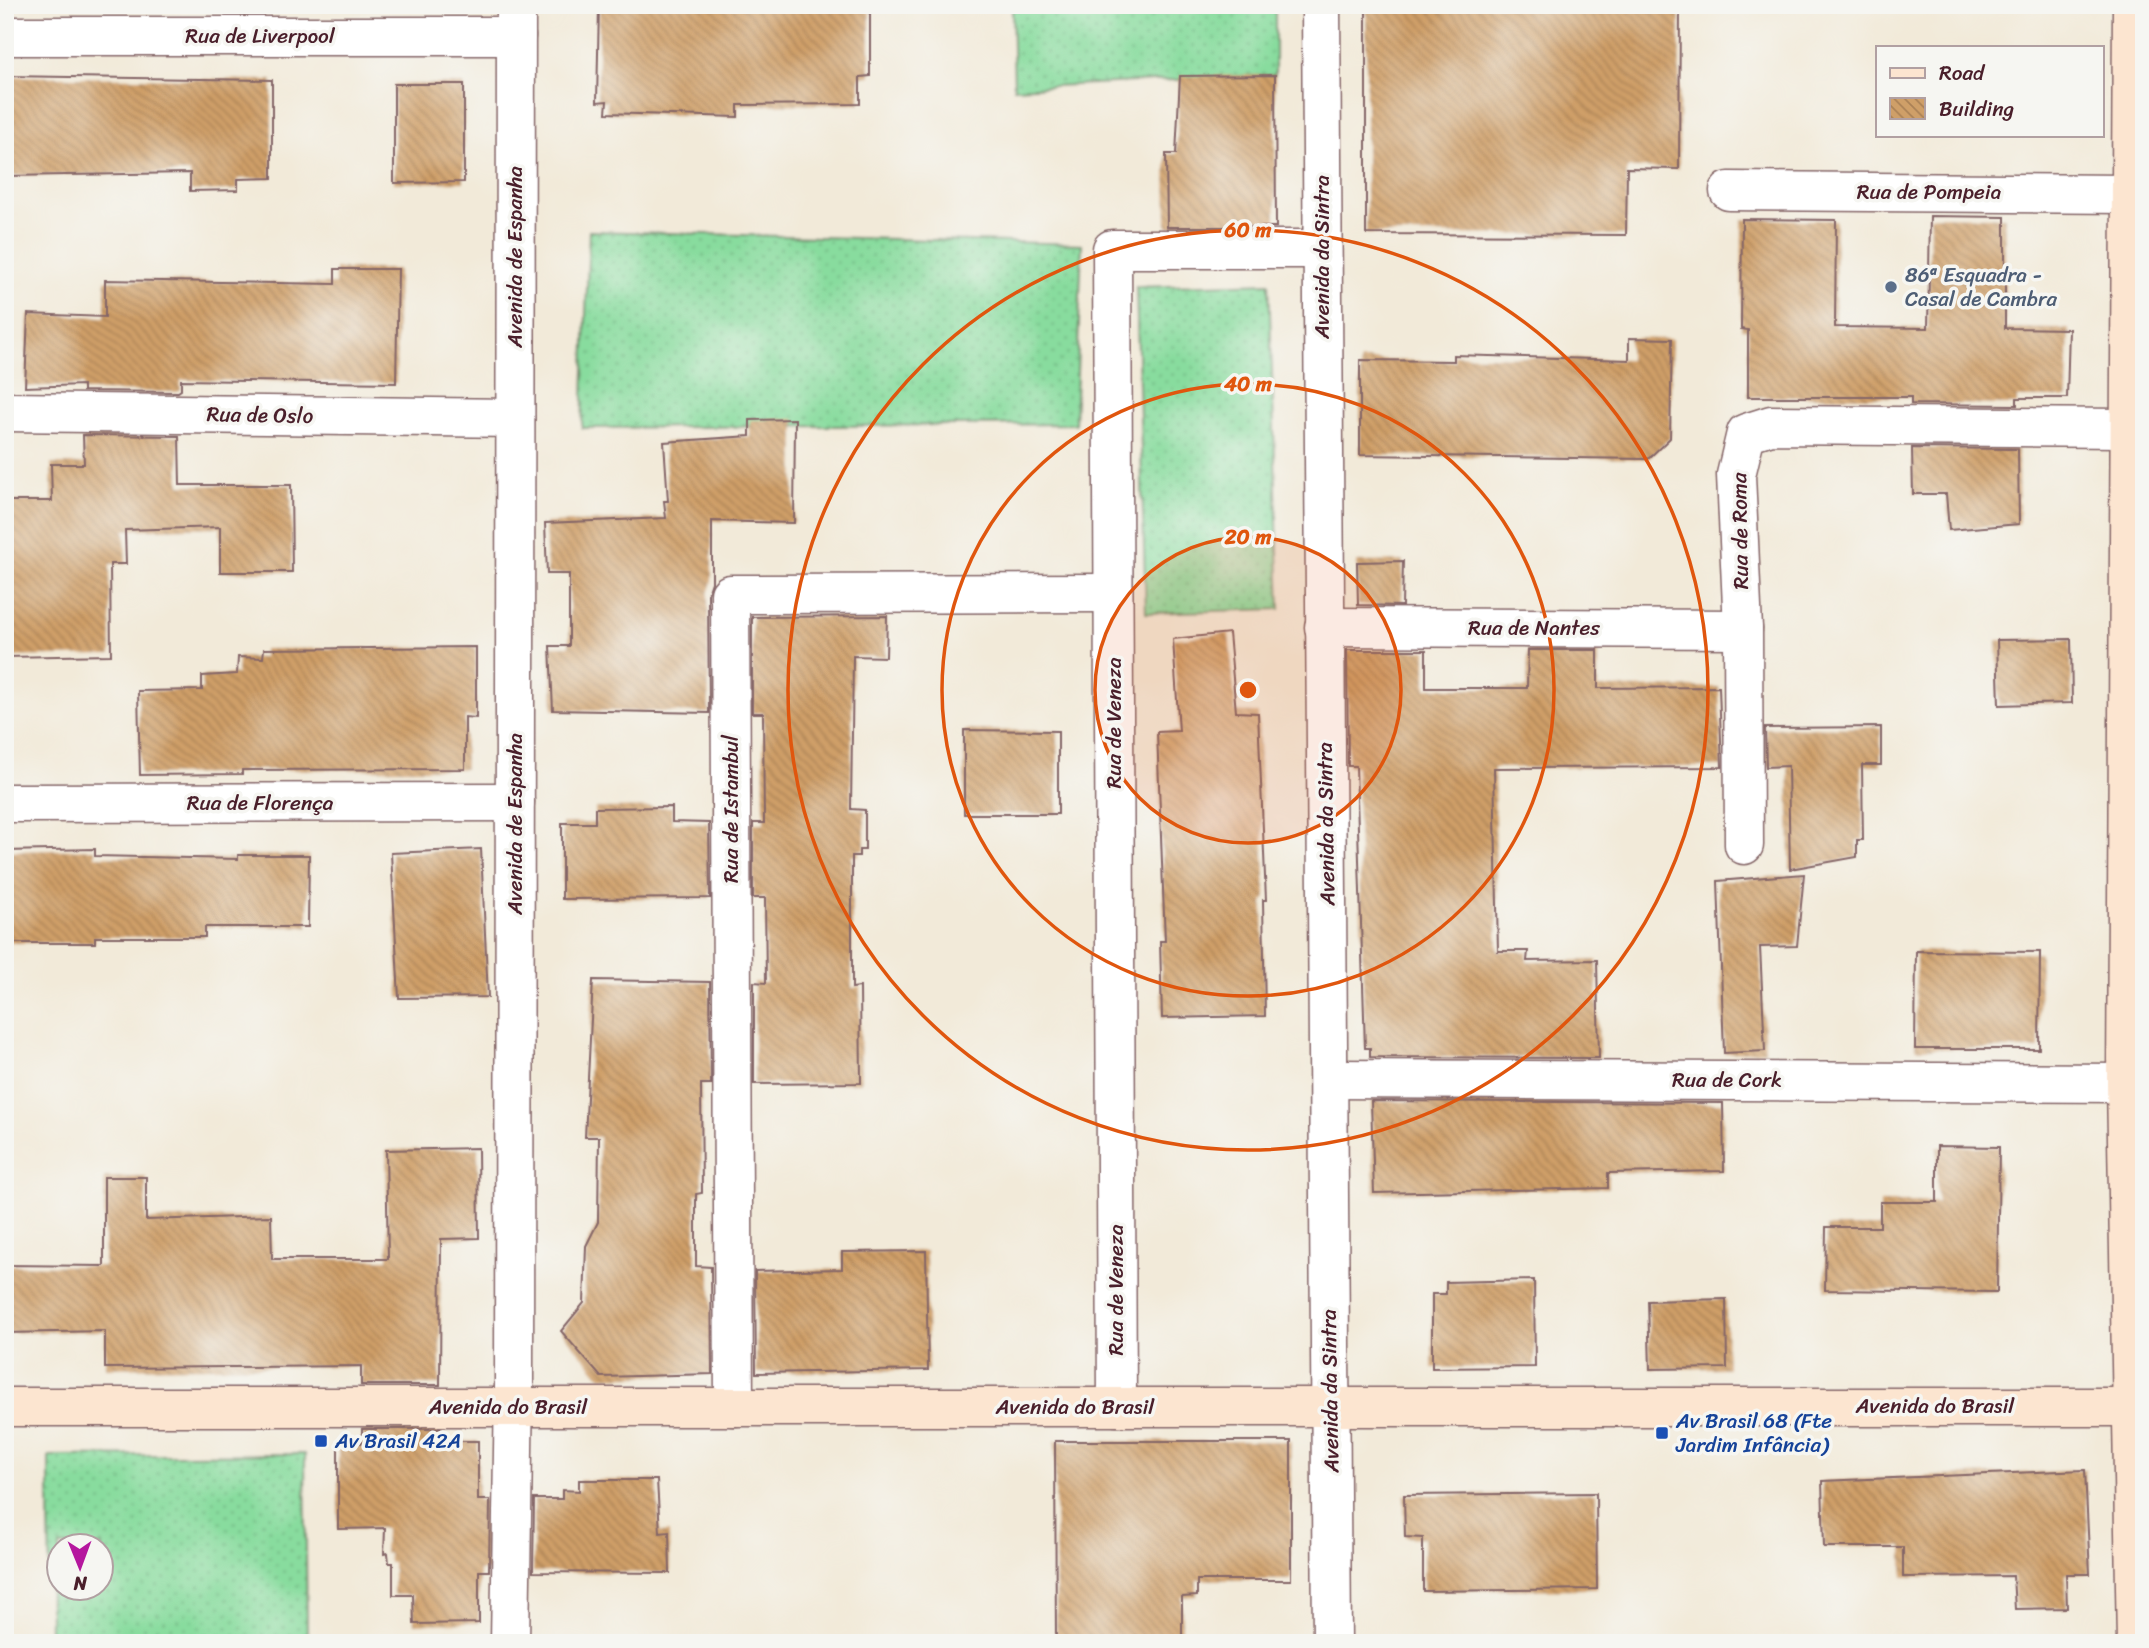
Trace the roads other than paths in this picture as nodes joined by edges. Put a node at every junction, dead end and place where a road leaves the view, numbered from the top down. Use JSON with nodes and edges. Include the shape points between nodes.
{"nodes":[{"id":1,"x":1321,"y":5,"type":"edge"},
{"id":2,"x":2132,"y":5,"type":"edge"},
{"id":3,"x":516,"y":21,"type":"edge"},
{"id":4,"x":5,"y":36,"type":"edge"},
{"id":5,"x":1729,"y":191,"type":"dead end"},
{"id":6,"x":2129,"y":194,"type":"junction"},
{"id":7,"x":1321,"y":249,"type":"junction"},
{"id":8,"x":5,"y":412,"type":"edge"},
{"id":9,"x":515,"y":418,"type":"junction"},
{"id":10,"x":2127,"y":428,"type":"junction"},
{"id":11,"x":1113,"y":593,"type":"junction"},
{"id":12,"x":1324,"y":627,"type":"junction"},
{"id":13,"x":1743,"y":629,"type":"junction"},
{"id":14,"x":515,"y":802,"type":"junction"},
{"id":15,"x":5,"y":803,"type":"edge"},
{"id":16,"x":2135,"y":810,"type":"edge"},
{"id":17,"x":1744,"y":845,"type":"dead end"},
{"id":18,"x":1329,"y":1079,"type":"junction"},
{"id":19,"x":2126,"y":1083,"type":"junction"},
{"id":20,"x":2136,"y":1167,"type":"edge"},
{"id":21,"x":1329,"y":1406,"type":"junction"},
{"id":22,"x":2138,"y":1406,"type":"edge"},
{"id":23,"x":5,"y":1407,"type":"edge"},
{"id":24,"x":734,"y":1407,"type":"junction"},
{"id":25,"x":1116,"y":1407,"type":"junction"},
{"id":26,"x":513,"y":1408,"type":"junction"},
{"id":27,"x":510,"y":1643,"type":"edge"},
{"id":28,"x":1332,"y":1643,"type":"edge"},
{"id":29,"x":2136,"y":1643,"type":"edge"}],
"edges":[{"from":1,"to":7,"type":"street","name":"Avenida da Sintra"},
{"from":2,"to":6,"type":"street"},
{"from":3,"to":4,"type":"street","name":"Rua de Liverpool"},
{"from":3,"to":9,"type":"street","name":"Avenida de Espanha"},
{"from":5,"to":6,"type":"street","name":"Rua de Pompeia"},
{"from":6,"to":10,"type":"street"},
{"from":7,"to":11,"type":"street","name":"Rua de Veneza","via":[[1112,249]]},
{"from":7,"to":12,"type":"street","name":"Avenida da Sintra"},
{"from":8,"to":9,"type":"street","name":"Rua de Oslo"},
{"from":9,"to":14,"type":"street","name":"Avenida de Espanha"},
{"from":10,"to":13,"type":"street","name":"Rua de Roma","via":[[1772,425],[1746,433],[1736,475]]},
{"from":10,"to":16,"type":"street"},
{"from":11,"to":24,"type":"street","name":"Rua de Istambul","via":[[730,594]]},
{"from":11,"to":25,"type":"street","name":"Rua de Veneza"},
{"from":12,"to":13,"type":"street","name":"Rua de Nantes"},
{"from":12,"to":18,"type":"street","name":"Avenida da Sintra"},
{"from":13,"to":17,"type":"street","name":"Rua de Roma"},
{"from":14,"to":15,"type":"street","name":"Rua de Florença"},
{"from":14,"to":26,"type":"street","name":"Avenida de Espanha"},
{"from":16,"to":19,"type":"street"},
{"from":18,"to":19,"type":"street","name":"Rua de Cork"},
{"from":18,"to":21,"type":"street","name":"Avenida da Sintra"},
{"from":19,"to":20,"type":"street"},
{"from":20,"to":22,"type":"street"},
{"from":21,"to":22,"type":"street","name":"Avenida do Brasil"},
{"from":21,"to":25,"type":"street","name":"Avenida do Brasil"},
{"from":21,"to":28,"type":"street","name":"Avenida da Sintra"},
{"from":22,"to":29,"type":"street"},
{"from":23,"to":26,"type":"street","name":"Avenida do Brasil"},
{"from":24,"to":25,"type":"street","name":"Avenida do Brasil"},
{"from":24,"to":26,"type":"street","name":"Avenida do Brasil"},
{"from":26,"to":27,"type":"street","name":"Avenida de Espanha"}]}
